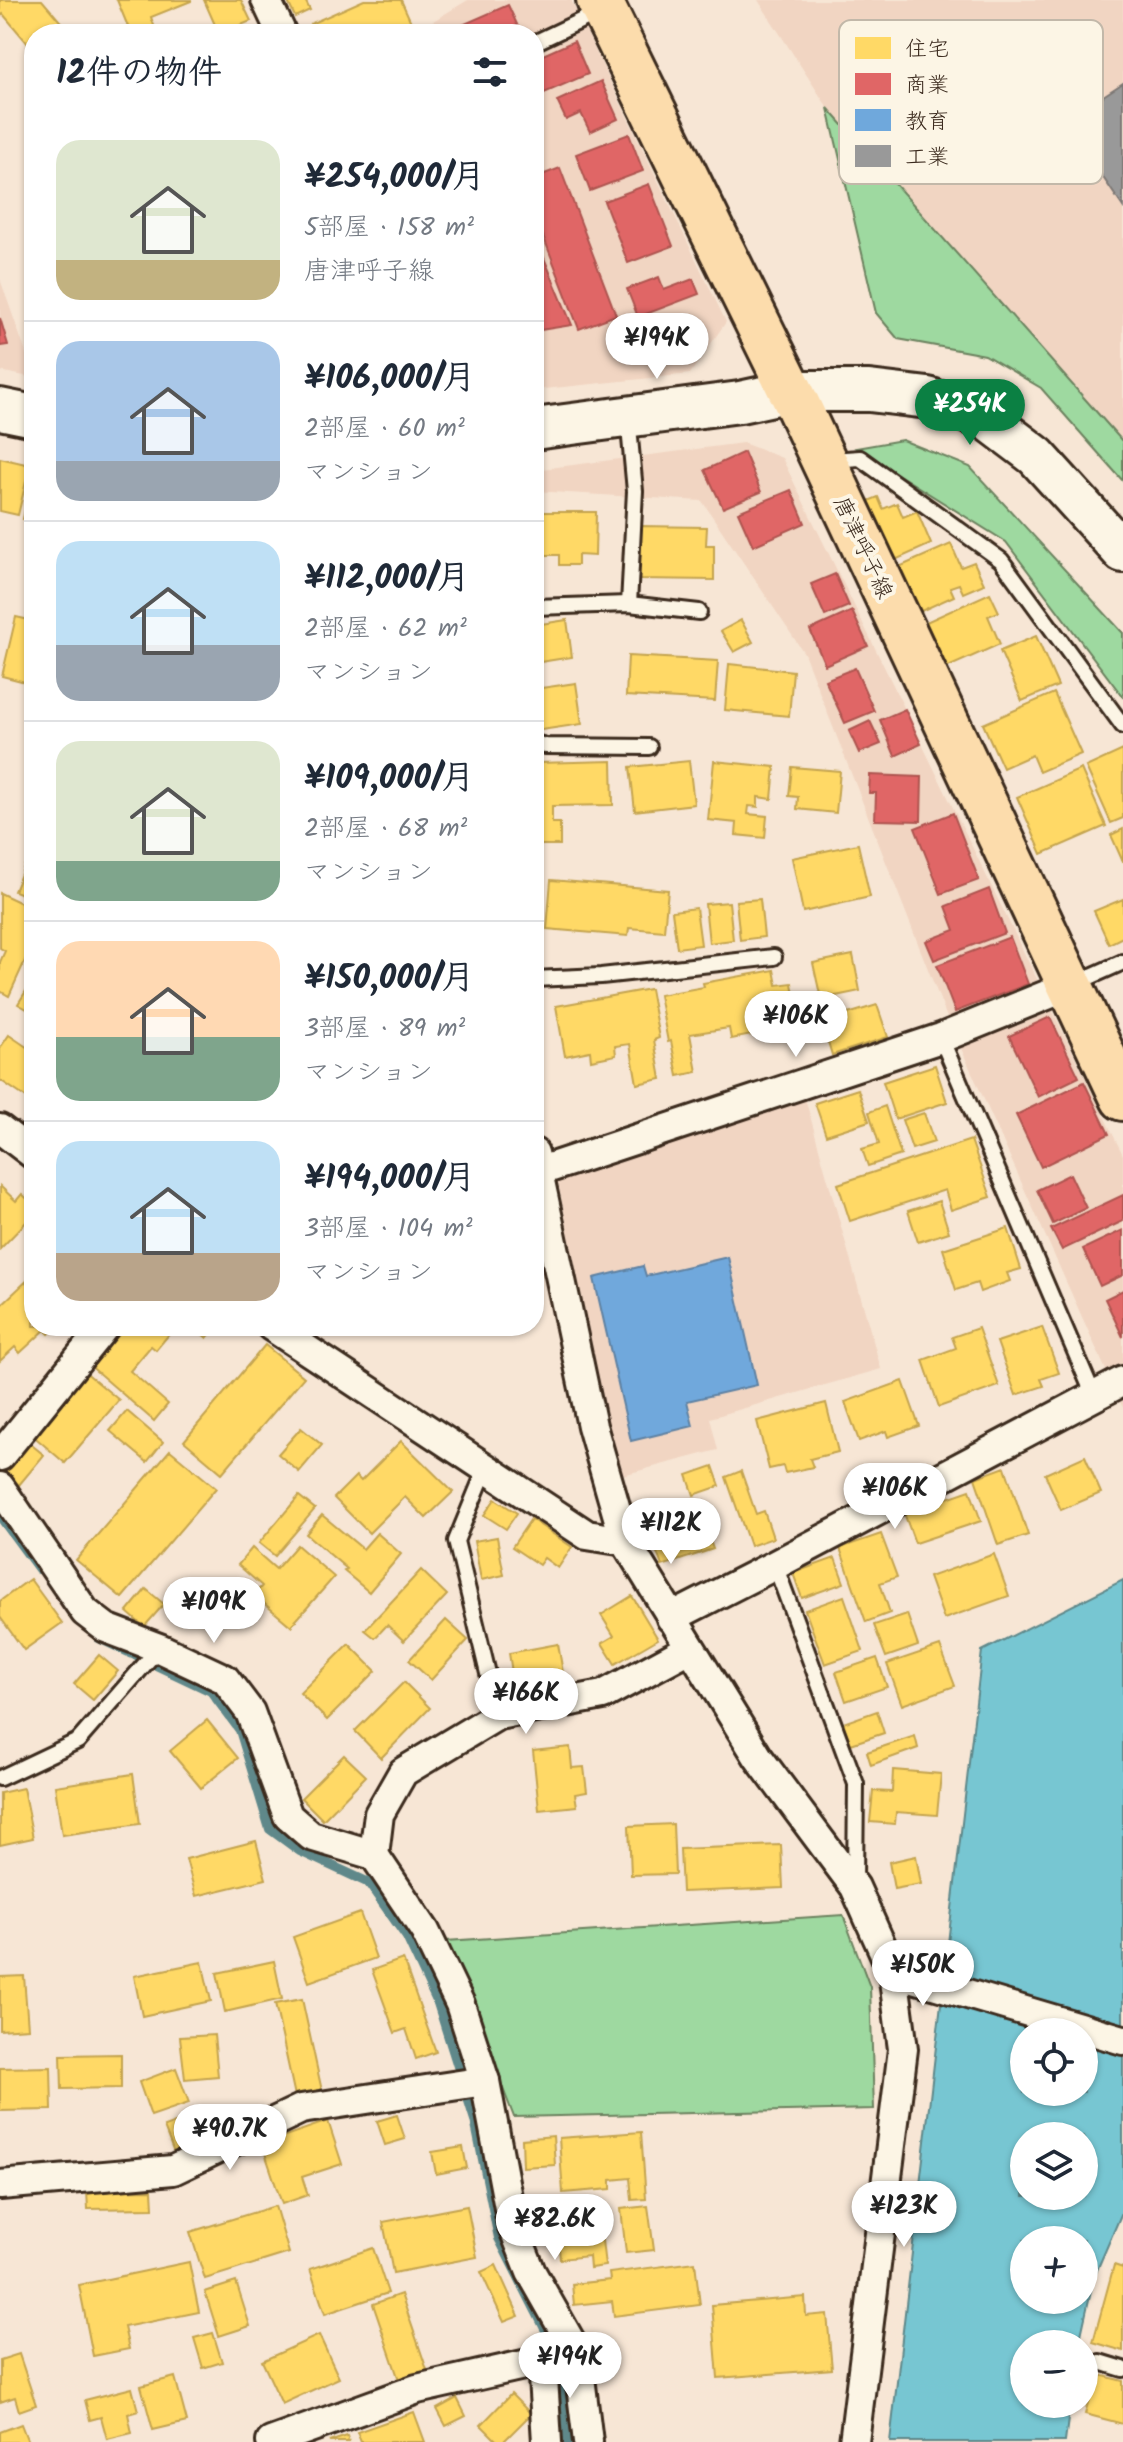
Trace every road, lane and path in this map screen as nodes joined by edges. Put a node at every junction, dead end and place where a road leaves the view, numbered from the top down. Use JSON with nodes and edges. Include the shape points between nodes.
{"nodes":[{"id":1,"x":266,"y":0,"type":"edge"},
{"id":2,"x":601,"y":5,"type":"edge"},
{"id":3,"x":277,"y":24,"type":"edge"},
{"id":4,"x":544,"y":37,"type":"edge"},
{"id":5,"x":791,"y":391,"type":"junction"},
{"id":6,"x":0,"y":409,"type":"edge"},
{"id":7,"x":24,"y":414,"type":"edge"},
{"id":8,"x":628,"y":417,"type":"junction"},
{"id":9,"x":544,"y":428,"type":"edge"},
{"id":10,"x":823,"y":460,"type":"junction"},
{"id":11,"x":1123,"y":552,"type":"edge"},
{"id":12,"x":629,"y":604,"type":"junction"},
{"id":13,"x":544,"y":607,"type":"edge"},
{"id":14,"x":699,"y":612,"type":"dead end"},
{"id":15,"x":1123,"y":726,"type":"edge"},
{"id":16,"x":544,"y":746,"type":"edge"},
{"id":17,"x":649,"y":747,"type":"dead end"},
{"id":18,"x":774,"y":957,"type":"dead end"},
{"id":19,"x":1123,"y":962,"type":"edge"},
{"id":20,"x":544,"y":979,"type":"edge"},
{"id":21,"x":1069,"y":986,"type":"junction"},
{"id":22,"x":941,"y":1038,"type":"junction"},
{"id":23,"x":1123,"y":1098,"type":"edge"},
{"id":24,"x":0,"y":1129,"type":"edge"},
{"id":25,"x":24,"y":1147,"type":"edge"},
{"id":26,"x":544,"y":1160,"type":"edge"},
{"id":27,"x":544,"y":1200,"type":"edge"},
{"id":28,"x":97,"y":1336,"type":"edge"},
{"id":29,"x":286,"y":1336,"type":"edge"},
{"id":30,"x":1121,"y":1382,"type":"edge"},
{"id":31,"x":1094,"y":1396,"type":"junction"},
{"id":32,"x":0,"y":1456,"type":"edge"},
{"id":33,"x":486,"y":1468,"type":"junction"},
{"id":34,"x":0,"y":1487,"type":"edge"},
{"id":35,"x":625,"y":1541,"type":"junction"},
{"id":36,"x":775,"y":1565,"type":"junction"},
{"id":37,"x":671,"y":1618,"type":"junction"},
{"id":38,"x":159,"y":1648,"type":"junction"},
{"id":39,"x":690,"y":1648,"type":"junction"},
{"id":40,"x":498,"y":1715,"type":"junction"},
{"id":41,"x":0,"y":1778,"type":"edge"},
{"id":42,"x":374,"y":1855,"type":"junction"},
{"id":43,"x":855,"y":1887,"type":"junction"},
{"id":44,"x":893,"y":1972,"type":"junction"},
{"id":45,"x":1123,"y":2040,"type":"edge"},
{"id":46,"x":485,"y":2081,"type":"junction"},
{"id":47,"x":0,"y":2185,"type":"edge"},
{"id":48,"x":577,"y":2353,"type":"junction"},
{"id":49,"x":542,"y":2361,"type":"junction"},
{"id":50,"x":1100,"y":2362,"type":"dead end"},
{"id":51,"x":1123,"y":2369,"type":"edge"},
{"id":52,"x":271,"y":2442,"type":"edge"},
{"id":53,"x":547,"y":2442,"type":"edge"},
{"id":54,"x":588,"y":2442,"type":"edge"},
{"id":55,"x":854,"y":2442,"type":"edge"}],
"edges":[{"from":1,"to":3,"type":"street"},
{"from":2,"to":4,"type":"lane"},
{"from":2,"to":5,"type":"main road","name":"唐津呼子線"},
{"from":5,"to":8,"type":"street"},
{"from":5,"to":10,"type":"main road","name":"唐津呼子線"},
{"from":5,"to":11,"type":"street","via":[[928,398],[987,419],[1036,456]]},
{"from":6,"to":7,"type":"street"},
{"from":8,"to":9,"type":"street"},
{"from":8,"to":12,"type":"lane","via":[[635,491]]},
{"from":10,"to":15,"type":"lane","via":[[860,458],[1001,560]]},
{"from":10,"to":21,"type":"main road","name":"唐津呼子線"},
{"from":12,"to":13,"type":"lane"},
{"from":12,"to":14,"type":"lane"},
{"from":16,"to":17,"type":"lane"},
{"from":18,"to":20,"type":"lane"},
{"from":19,"to":21,"type":"lane"},
{"from":21,"to":22,"type":"street"},
{"from":21,"to":23,"type":"main road","name":"唐津呼子線"},
{"from":22,"to":26,"type":"street"},
{"from":22,"to":31,"type":"lane"},
{"from":24,"to":25,"type":"street"},
{"from":27,"to":35,"type":"street","via":[[592,1426]]},
{"from":28,"to":32,"type":"street"},
{"from":29,"to":33,"type":"street"},
{"from":30,"to":31,"type":"street"},
{"from":31,"to":36,"type":"street"},
{"from":33,"to":35,"type":"street","via":[[587,1535]]},
{"from":33,"to":40,"type":"lane","via":[[456,1541]]},
{"from":34,"to":38,"type":"street","via":[[85,1612],[106,1628]]},
{"from":35,"to":37,"type":"street"},
{"from":36,"to":37,"type":"street"},
{"from":36,"to":43,"type":"lane","via":[[856,1784]]},
{"from":37,"to":39,"type":"street"},
{"from":38,"to":41,"type":"lane","via":[[78,1741]]},
{"from":38,"to":42,"type":"street","via":[[225,1679],[250,1712],[288,1816],[311,1836]]},
{"from":39,"to":40,"type":"street","via":[[603,1695]]},
{"from":39,"to":43,"type":"street","via":[[758,1757]]},
{"from":40,"to":42,"type":"street","via":[[403,1772],[379,1814]]},
{"from":42,"to":46,"type":"street","via":[[425,1931],[460,2004]]},
{"from":43,"to":44,"type":"street"},
{"from":44,"to":45,"type":"street"},
{"from":44,"to":55,"type":"street","via":[[903,2049]]},
{"from":46,"to":47,"type":"street","via":[[301,2109],[173,2170]]},
{"from":46,"to":48,"type":"street","via":[[512,2224],[531,2272]]},
{"from":48,"to":49,"type":"street"},
{"from":48,"to":54,"type":"street"},
{"from":49,"to":52,"type":"street","via":[[417,2389]]},
{"from":49,"to":53,"type":"street"},
{"from":50,"to":51,"type":"lane"}]}
